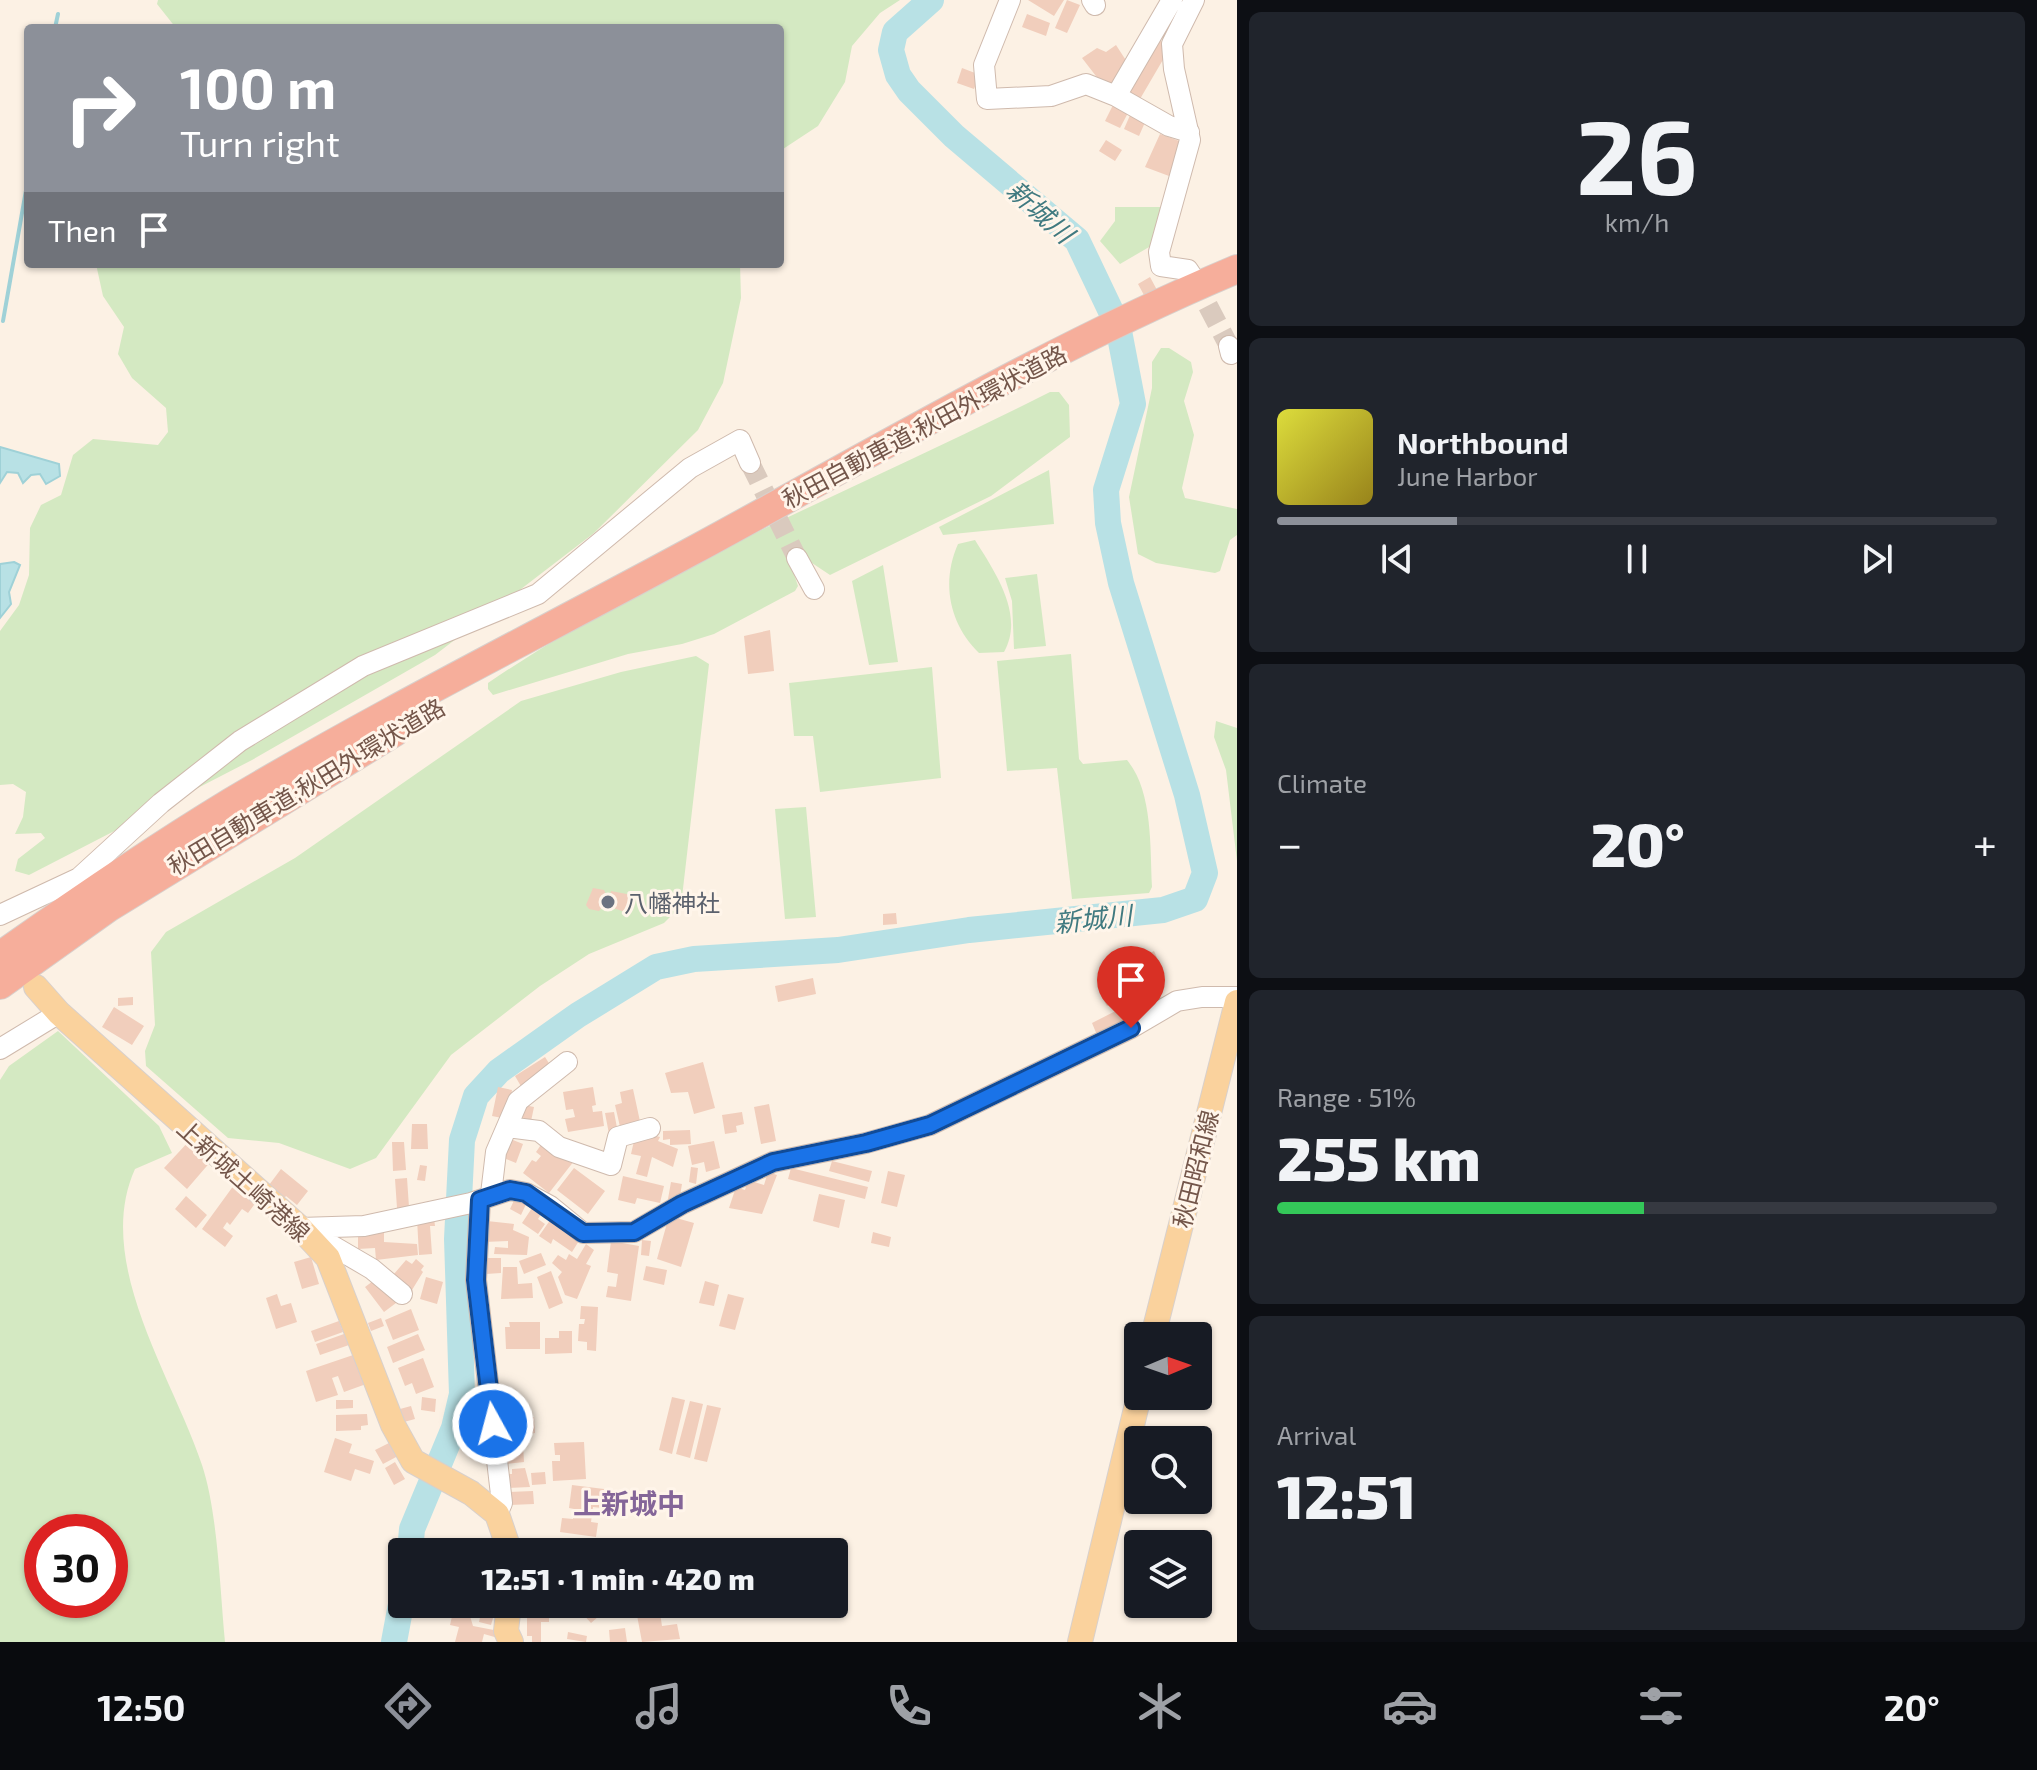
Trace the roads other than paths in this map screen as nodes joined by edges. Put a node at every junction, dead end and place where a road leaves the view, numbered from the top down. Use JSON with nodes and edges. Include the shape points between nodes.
{"nodes":[{"id":1,"x":1010,"y":0,"type":"edge"},
{"id":2,"x":1172,"y":0,"type":"edge"},
{"id":3,"x":1194,"y":0,"type":"edge"},
{"id":4,"x":1116,"y":96,"type":"junction"},
{"id":5,"x":1189,"y":132,"type":"junction"},
{"id":6,"x":1237,"y":269,"type":"edge"},
{"id":7,"x":1194,"y":279,"type":"tunnel mouth"},
{"id":8,"x":750,"y":463,"type":"tunnel mouth"},
{"id":9,"x":797,"y":558,"type":"tunnel mouth"},
{"id":10,"x":814,"y":589,"type":"dead end"},
{"id":11,"x":615,"y":592,"type":"junction"},
{"id":12,"x":0,"y":915,"type":"edge"},
{"id":13,"x":0,"y":956,"type":"edge"},
{"id":14,"x":0,"y":985,"type":"edge"},
{"id":15,"x":36,"y":987,"type":"dead end"},
{"id":16,"x":1237,"y":999,"type":"edge"},
{"id":17,"x":59,"y":1013,"type":"junction"},
{"id":18,"x":0,"y":1049,"type":"edge"},
{"id":19,"x":567,"y":1062,"type":"dead end"},
{"id":20,"x":507,"y":1127,"type":"junction"},
{"id":21,"x":650,"y":1128,"type":"dead end"},
{"id":22,"x":481,"y":1199,"type":"junction"},
{"id":23,"x":300,"y":1228,"type":"junction"},
{"id":24,"x":402,"y":1294,"type":"dead end"},
{"id":25,"x":1156,"y":1322,"type":"edge"},
{"id":26,"x":1136,"y":1410,"type":"edge"},
{"id":27,"x":497,"y":1514,"type":"junction"},
{"id":28,"x":505,"y":1538,"type":"edge"},
{"id":29,"x":508,"y":1618,"type":"edge"},
{"id":30,"x":507,"y":1638,"type":"edge"},
{"id":31,"x":1080,"y":1642,"type":"edge"}],
"edges":[{"from":1,"to":4,"type":"street","via":[[984,65],[987,99],[1051,96],[1086,84]]},
{"from":2,"to":4,"type":"street"},
{"from":3,"to":5,"type":"street","via":[[1172,44]]},
{"from":4,"to":5,"type":"street"},
{"from":5,"to":7,"type":"street","via":[[1159,252],[1161,266],[1188,270]]},
{"from":6,"to":11,"type":"highway","name":"秋田自動車道;秋田外環状道路","via":[[1048,358]]},
{"from":8,"to":12,"type":"street","via":[[740,440],[690,468],[538,594],[363,666],[240,741],[79,878]]},
{"from":9,"to":10,"type":"street"},
{"from":11,"to":13,"type":"highway","name":"秋田自動車道;秋田外環状道路","via":[[233,801],[124,868]]},
{"from":11,"to":14,"type":"highway","name":"秋田自動車道;秋田外環状道路","via":[[528,651],[161,874]]},
{"from":15,"to":17,"type":"main road","name":"上新城土崎港線"},
{"from":16,"to":22,"type":"street","via":[[1177,1001],[930,1125],[773,1162],[634,1232],[583,1233],[526,1193],[510,1190]]},
{"from":16,"to":25,"type":"main road","name":"秋田昭和線"},
{"from":17,"to":18,"type":"street"},
{"from":17,"to":23,"type":"main road","name":"上新城土崎港線"},
{"from":19,"to":20,"type":"street","via":[[518,1101]]},
{"from":20,"to":21,"type":"street","via":[[539,1131],[559,1147],[611,1165],[618,1137]]},
{"from":20,"to":22,"type":"street"},
{"from":22,"to":23,"type":"street","via":[[364,1226]]},
{"from":22,"to":27,"type":"street","via":[[476,1280],[502,1503]]},
{"from":23,"to":24,"type":"street","via":[[372,1269]]},
{"from":23,"to":27,"type":"main road","name":"上新城土崎港線","via":[[328,1258],[388,1413],[413,1461]]},
{"from":26,"to":31,"type":"main road"},
{"from":27,"to":28,"type":"main road"},
{"from":29,"to":30,"type":"main road"}]}
